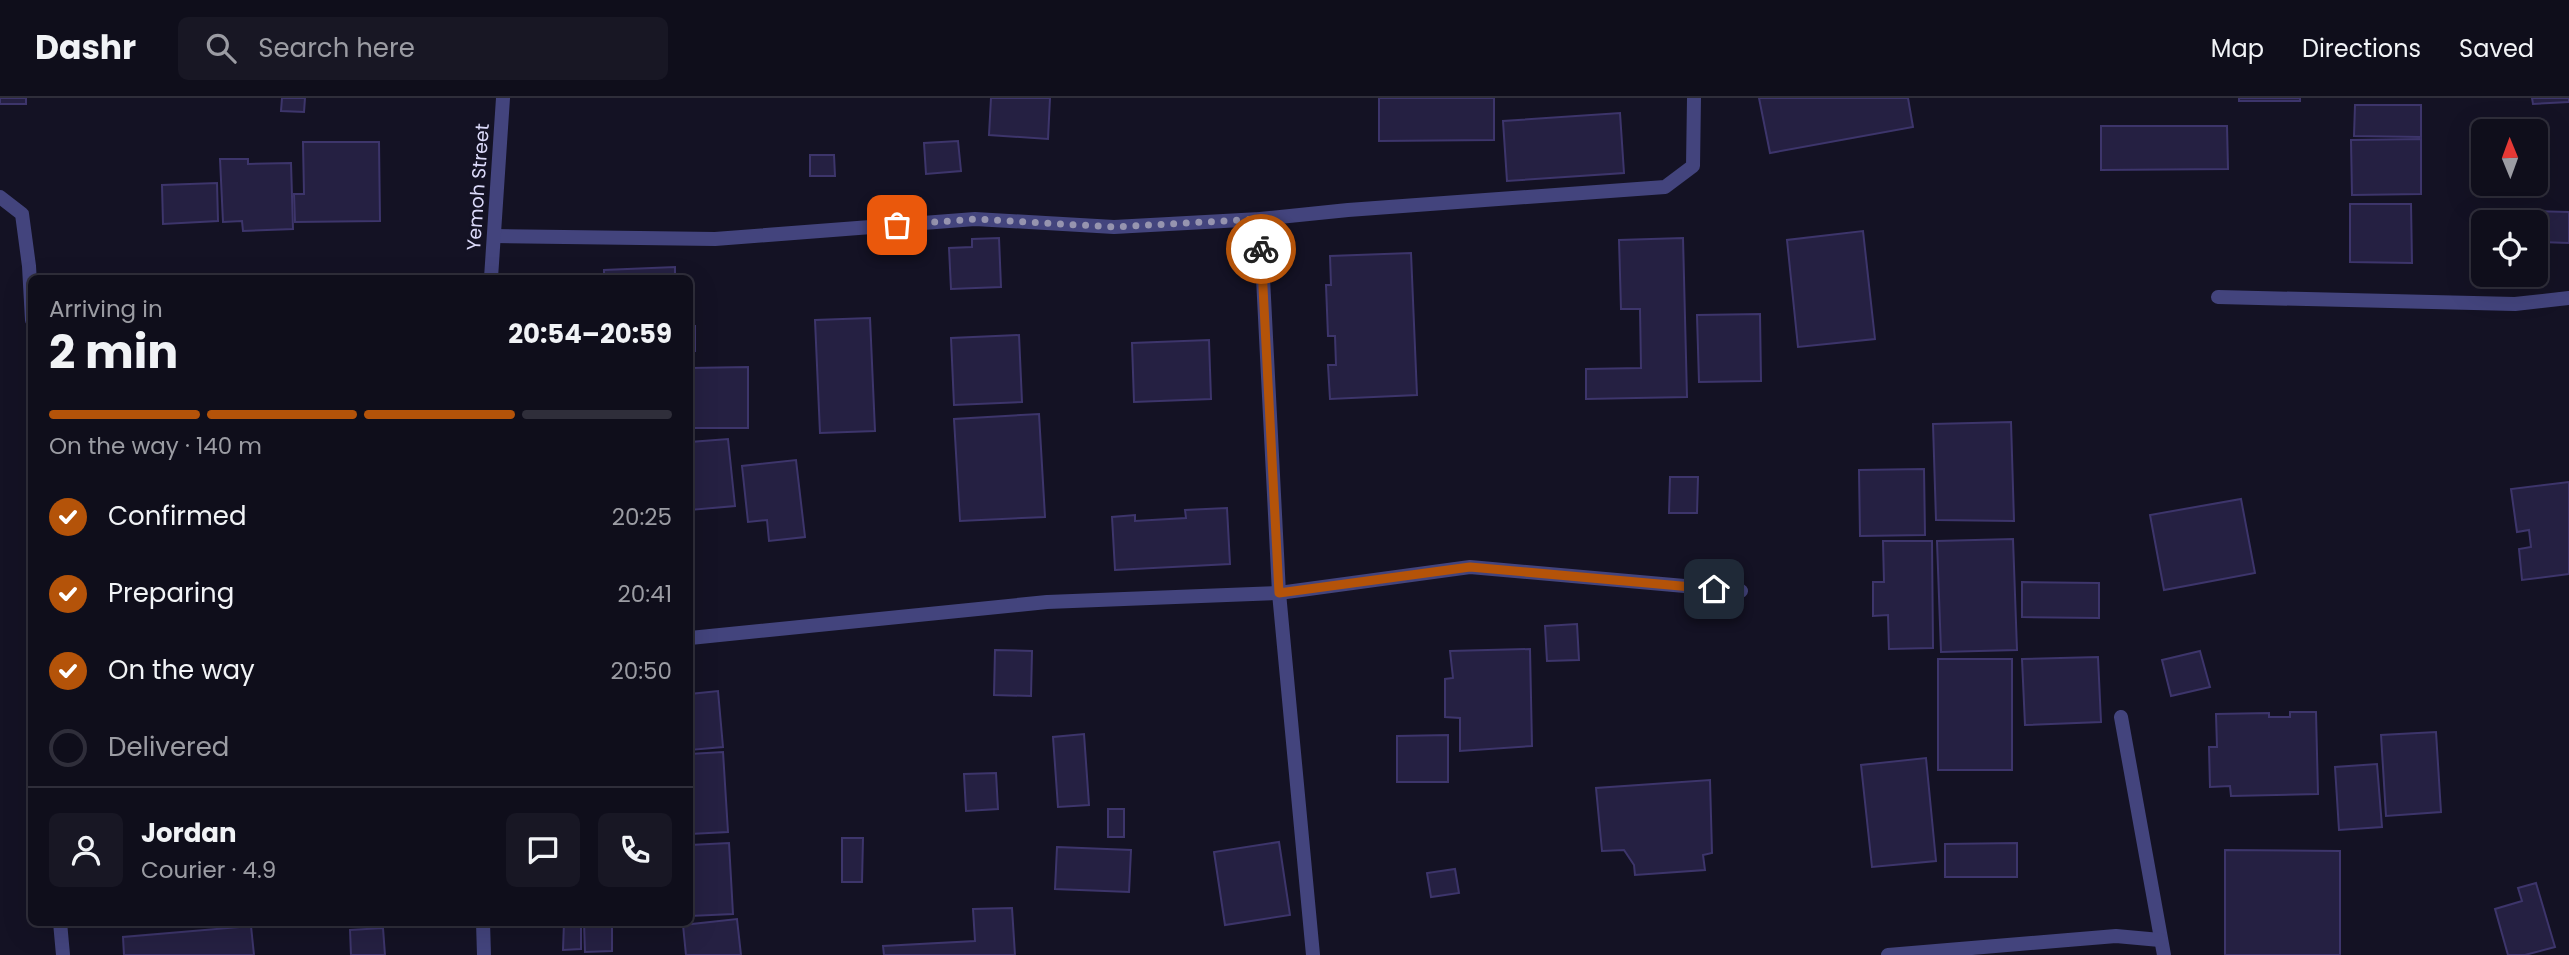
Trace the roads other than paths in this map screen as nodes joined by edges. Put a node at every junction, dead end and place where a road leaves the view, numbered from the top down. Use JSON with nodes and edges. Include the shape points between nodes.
{"nodes":[{"id":1,"x":503,"y":98,"type":"edge"},
{"id":2,"x":1695,"y":98,"type":"edge"},
{"id":3,"x":0,"y":197,"type":"edge"},
{"id":4,"x":1260,"y":219,"type":"junction"},
{"id":5,"x":494,"y":236,"type":"junction"},
{"id":6,"x":30,"y":275,"type":"edge"},
{"id":7,"x":491,"y":275,"type":"edge"},
{"id":8,"x":2218,"y":297,"type":"dead end"},
{"id":9,"x":2569,"y":298,"type":"edge"},
{"id":10,"x":1741,"y":591,"type":"dead end"},
{"id":11,"x":1279,"y":593,"type":"junction"},
{"id":12,"x":693,"y":638,"type":"edge"},
{"id":13,"x":2121,"y":717,"type":"dead end"},
{"id":14,"x":60,"y":926,"type":"edge"},
{"id":15,"x":483,"y":926,"type":"edge"},
{"id":16,"x":2160,"y":940,"type":"junction"},
{"id":17,"x":63,"y":955,"type":"edge"},
{"id":18,"x":484,"y":955,"type":"edge"},
{"id":19,"x":1313,"y":955,"type":"edge"},
{"id":20,"x":1888,"y":955,"type":"edge"},
{"id":21,"x":2164,"y":955,"type":"edge"}],
"edges":[{"from":1,"to":5,"type":"street","name":"Yemoh Street"},
{"from":2,"to":4,"type":"street","via":[[1693,166],[1665,187]]},
{"from":3,"to":6,"type":"street","via":[[22,214]]},
{"from":4,"to":5,"type":"street","via":[[1114,227],[975,219],[715,239]]},
{"from":4,"to":11,"type":"street"},
{"from":5,"to":7,"type":"street","name":"Yemoh Street"},
{"from":8,"to":9,"type":"street","via":[[2515,304]]},
{"from":10,"to":11,"type":"street","via":[[1470,567]]},
{"from":11,"to":12,"type":"street","via":[[1047,602]]},
{"from":11,"to":19,"type":"street"},
{"from":13,"to":16,"type":"street"},
{"from":14,"to":17,"type":"street"},
{"from":15,"to":18,"type":"street"},
{"from":16,"to":20,"type":"street","via":[[2116,936]]},
{"from":16,"to":21,"type":"street"}]}
